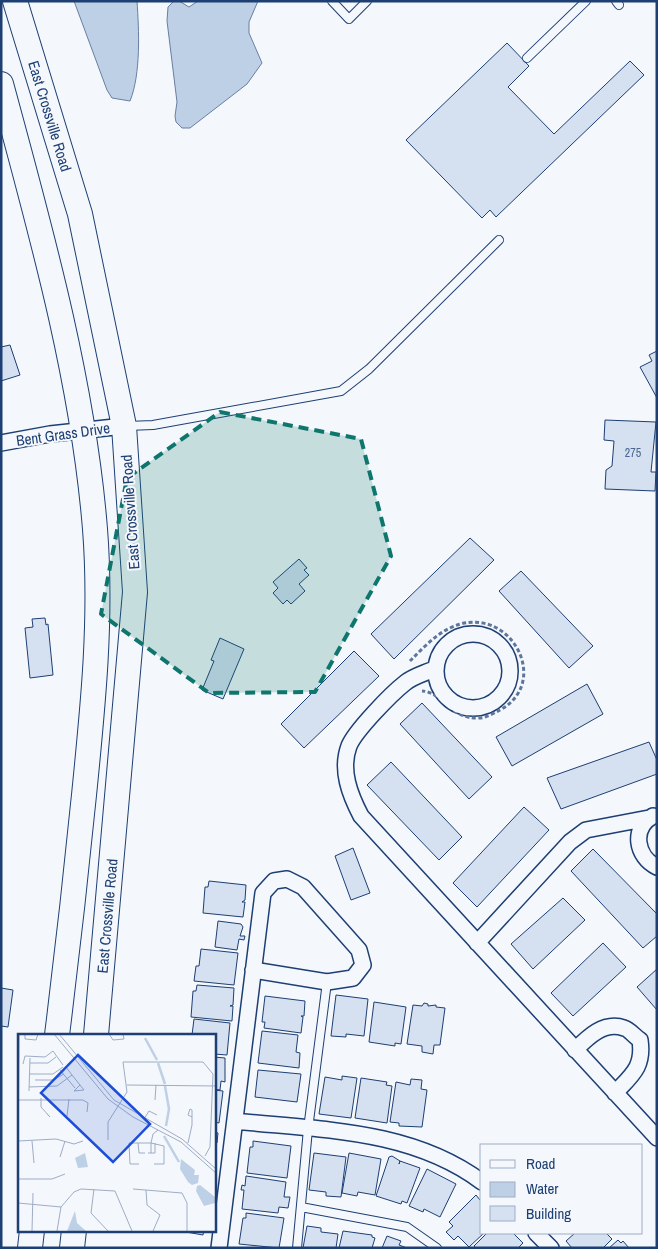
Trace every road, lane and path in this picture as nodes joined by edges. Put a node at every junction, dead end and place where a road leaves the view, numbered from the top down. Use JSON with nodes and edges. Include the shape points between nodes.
{"nodes":[{"id":1,"x":15,"y":1,"type":"edge"},
{"id":2,"x":332,"y":1,"type":"edge"},
{"id":3,"x":367,"y":1,"type":"edge"},
{"id":4,"x":573,"y":1,"type":"edge"},
{"id":5,"x":586,"y":1,"type":"edge"},
{"id":6,"x":579,"y":8,"type":"junction"},
{"id":7,"x":527,"y":58,"type":"dead end"},
{"id":8,"x":2,"y":91,"type":"edge"},
{"id":9,"x":499,"y":240,"type":"dead end"},
{"id":10,"x":124,"y":426,"type":"junction"},
{"id":11,"x":84,"y":430,"type":"junction"},
{"id":12,"x":1,"y":443,"type":"edge"},
{"id":13,"x":405,"y":665,"type":"dead end"},
{"id":14,"x":436,"y":668,"type":"junction"},
{"id":15,"x":419,"y":691,"type":"dead end"},
{"id":16,"x":653,"y":816,"type":"edge"},
{"id":17,"x":657,"y":867,"type":"edge"},
{"id":18,"x":477,"y":943,"type":"junction"},
{"id":19,"x":253,"y":970,"type":"junction"},
{"id":20,"x":327,"y":982,"type":"junction"},
{"id":21,"x":57,"y":1034,"type":"edge"},
{"id":22,"x":96,"y":1034,"type":"edge"},
{"id":23,"x":576,"y":1050,"type":"junction"},
{"id":24,"x":615,"y":1093,"type":"junction"},
{"id":25,"x":236,"y":1122,"type":"junction"},
{"id":26,"x":308,"y":1129,"type":"junction"},
{"id":27,"x":657,"y":1138,"type":"edge"},
{"id":28,"x":480,"y":1180,"type":"edge"},
{"id":29,"x":301,"y":1207,"type":"junction"},
{"id":30,"x":32,"y":1232,"type":"edge"},
{"id":31,"x":74,"y":1232,"type":"edge"},
{"id":32,"x":537,"y":1234,"type":"edge"},
{"id":33,"x":30,"y":1248,"type":"edge"},
{"id":34,"x":72,"y":1248,"type":"edge"},
{"id":35,"x":219,"y":1248,"type":"edge"},
{"id":36,"x":297,"y":1248,"type":"edge"},
{"id":37,"x":437,"y":1248,"type":"edge"},
{"id":38,"x":551,"y":1248,"type":"edge"}],
"edges":[{"from":1,"to":10,"type":"main road","name":"East Crossville Road","via":[[80,214]]},
{"from":2,"to":3,"type":"lane","via":[[349,19]]},
{"from":4,"to":6,"type":"lane"},
{"from":5,"to":6,"type":"lane"},
{"from":6,"to":7,"type":"lane"},
{"from":8,"to":11,"type":"main road","via":[[39,223]]},
{"from":9,"to":10,"type":"lane","via":[[369,370],[341,391],[153,425]]},
{"from":10,"to":11,"type":"street","name":"Bent Grass Drive"},
{"from":10,"to":22,"type":"main road","name":"East Crossville Road","via":[[135,592]]},
{"from":11,"to":12,"type":"street","name":"Bent Grass Drive"},
{"from":11,"to":21,"type":"main road","via":[[95,530],[98,643]]},
{"from":13,"to":15,"type":"path","via":[[448,628],[470,622],[485,622],[501,628],[522,656],[524,674],[518,692],[508,705],[492,714],[467,717],[451,710],[430,691]]},
{"from":14,"to":14,"type":"street","via":[[436,678],[445,695],[460,706],[470,708],[489,705],[497,700],[509,685],[511,675],[511,665],[502,647],[486,635],[477,633],[449,642],[438,658]]},
{"from":14,"to":18,"type":"street","via":[[406,682],[374,714],[349,746],[348,792],[361,816]]},
{"from":16,"to":17,"type":"street","via":[[642,826],[638,842],[646,860]]},
{"from":16,"to":18,"type":"street","via":[[586,830],[570,842]]},
{"from":18,"to":23,"type":"street"},
{"from":19,"to":20,"type":"street"},
{"from":19,"to":20,"type":"street","via":[[263,893],[274,881],[287,879],[303,887],[359,950],[363,965],[353,978]]},
{"from":19,"to":25,"type":"street"},
{"from":20,"to":26,"type":"lane"},
{"from":23,"to":24,"type":"street"},
{"from":23,"to":24,"type":"street","via":[[591,1035],[607,1027],[625,1028],[640,1040],[642,1055],[636,1071]]},
{"from":24,"to":27,"type":"street"},
{"from":25,"to":26,"type":"street"},
{"from":25,"to":35,"type":"street"},
{"from":26,"to":28,"type":"street","via":[[380,1137],[420,1148],[462,1166]]},
{"from":26,"to":29,"type":"lane"},
{"from":29,"to":36,"type":"lane"},
{"from":29,"to":37,"type":"lane","via":[[406,1227]]},
{"from":30,"to":33,"type":"main road"},
{"from":31,"to":34,"type":"main road"},
{"from":32,"to":38,"type":"street"}]}
